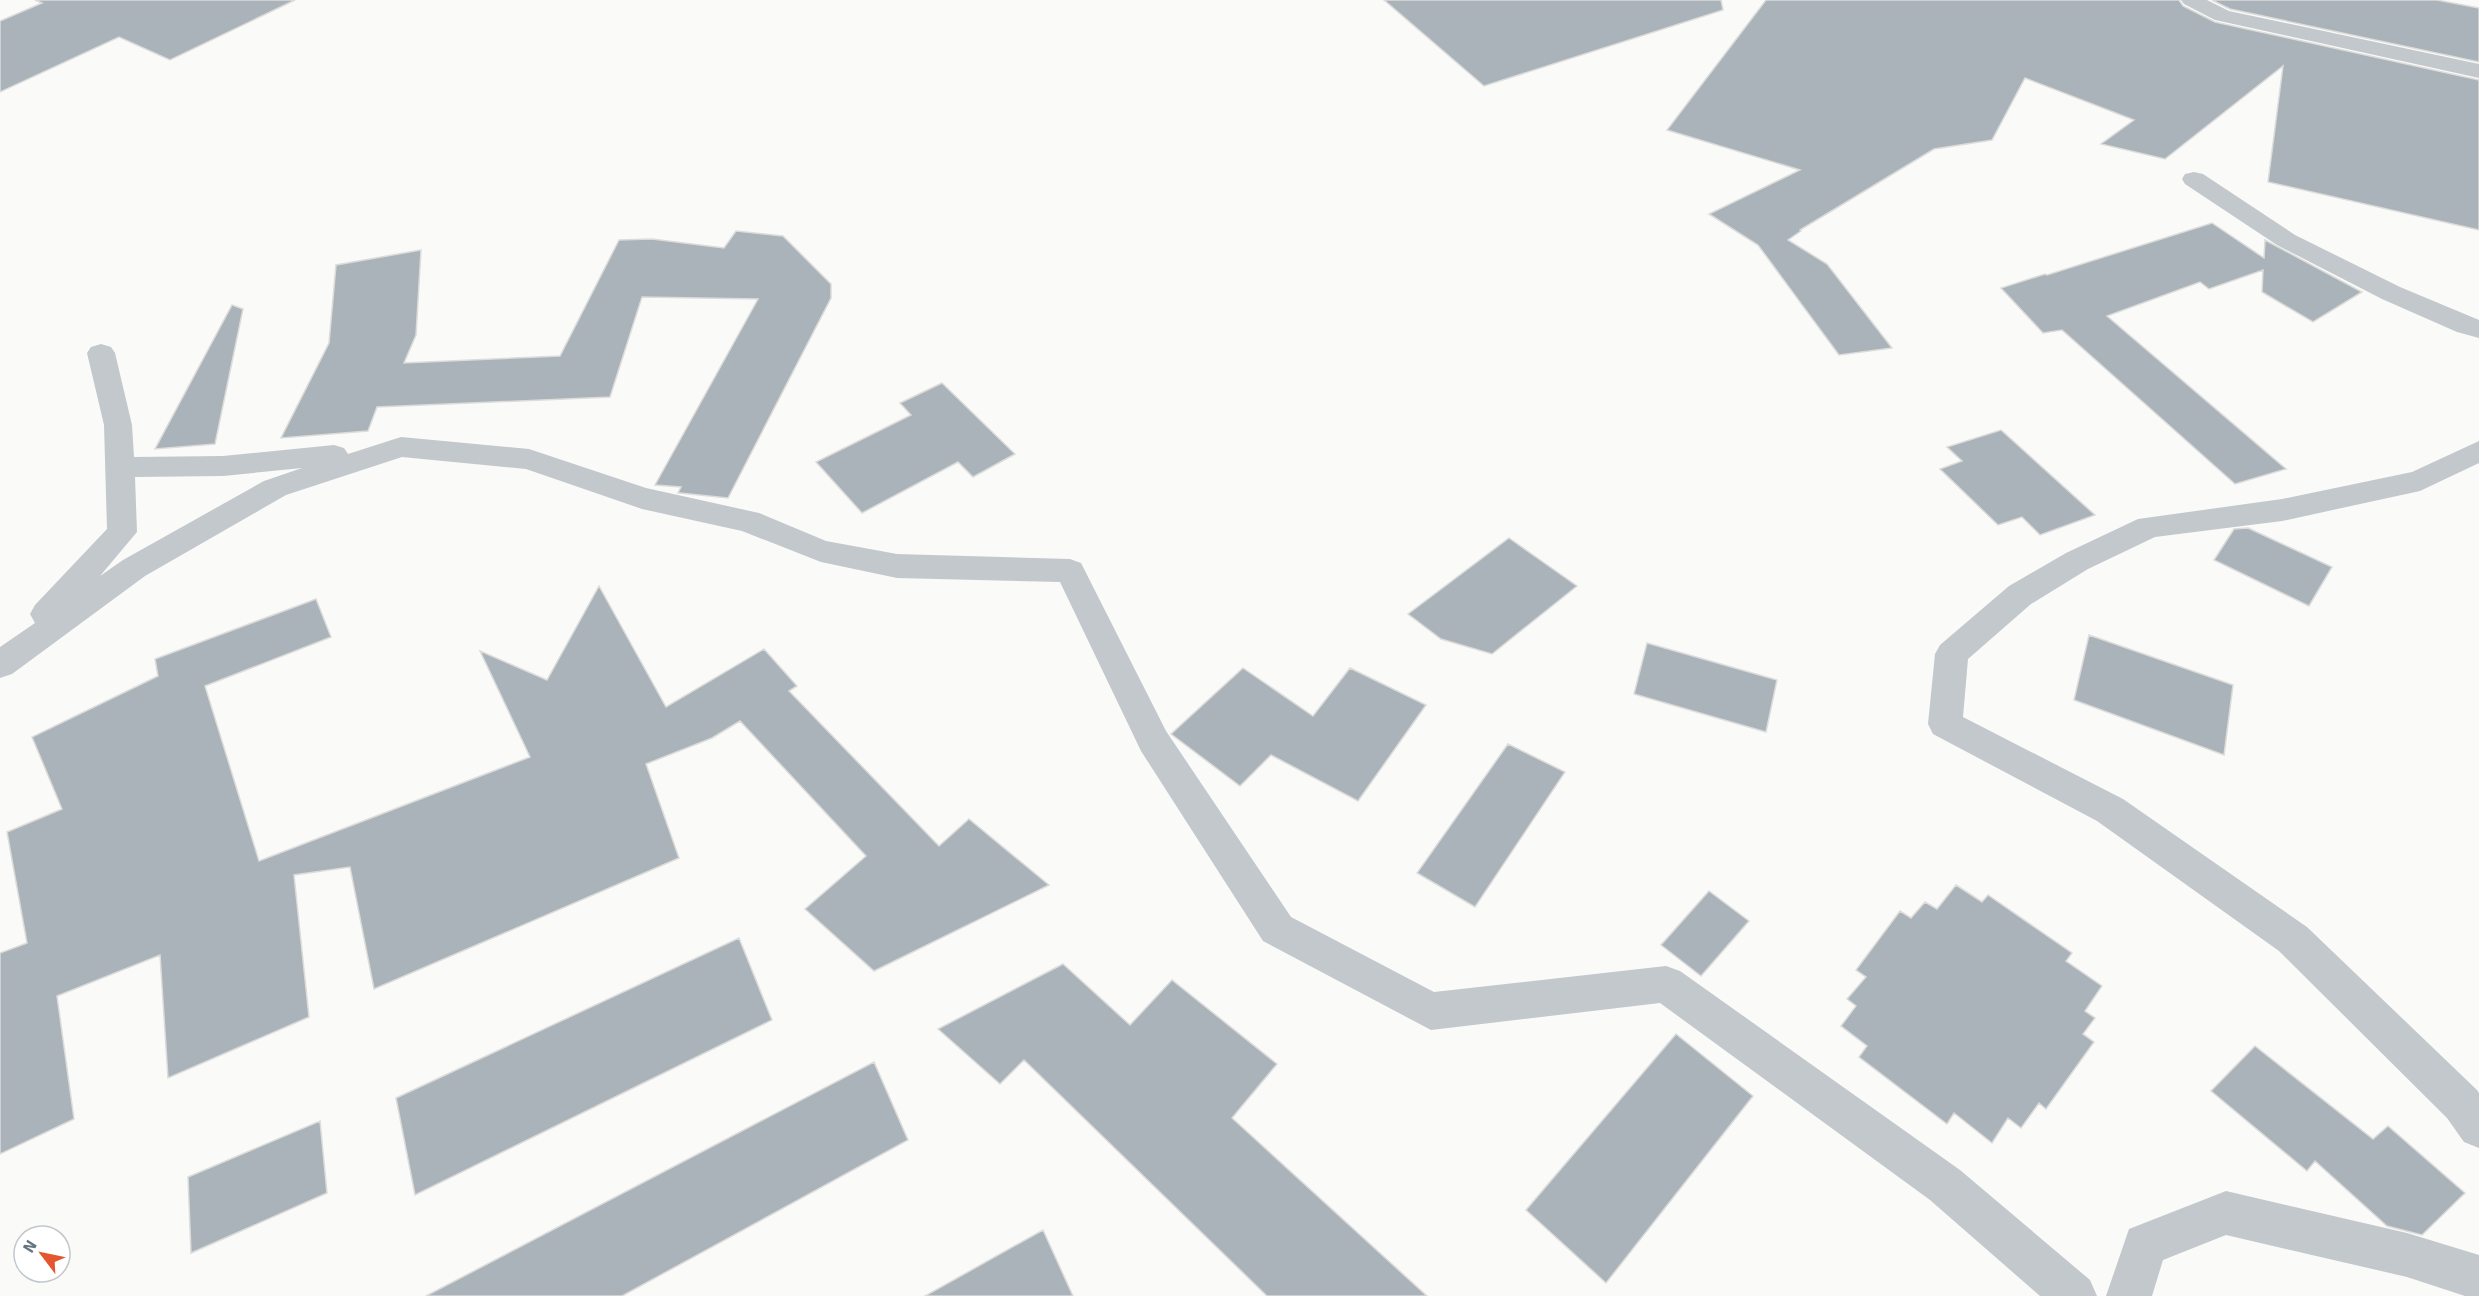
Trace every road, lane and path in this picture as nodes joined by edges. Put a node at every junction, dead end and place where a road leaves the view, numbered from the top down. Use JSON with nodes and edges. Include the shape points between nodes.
{"nodes":[{"id":1,"x":2191,"y":0,"type":"edge"},
{"id":2,"x":2479,"y":70,"type":"edge"},
{"id":3,"x":2194,"y":179,"type":"dead end"},
{"id":4,"x":2479,"y":329,"type":"edge"},
{"id":5,"x":101,"y":352,"type":"dead end"},
{"id":6,"x":401,"y":447,"type":"junction"},
{"id":7,"x":2479,"y":451,"type":"edge"},
{"id":8,"x":119,"y":467,"type":"junction"},
{"id":9,"x":0,"y":664,"type":"edge"},
{"id":10,"x":2479,"y":1127,"type":"edge"},
{"id":11,"x":2479,"y":1278,"type":"edge"},
{"id":12,"x":2074,"y":1296,"type":"edge"},
{"id":13,"x":2129,"y":1296,"type":"edge"}],
"edges":[{"from":1,"to":2,"type":"street","via":[[2222,16]]},
{"from":3,"to":4,"type":"street","via":[[2286,240],[2391,293]]},
{"from":5,"to":8,"type":"street","via":[[118,425]]},
{"from":6,"to":8,"type":"street","via":[[223,466]]},
{"from":6,"to":9,"type":"street","via":[[275,488],[134,568]]},
{"from":6,"to":12,"type":"street","via":[[529,459],[642,498],[748,521],[821,551],[897,566],[1070,571],[1153,741],[1277,929],[1431,1011],[1666,984],[1945,1185]]},
{"from":7,"to":10,"type":"street","via":[[2420,481],[2282,510],[2149,527],[2077,561],[2020,595],[1952,654],[1945,724],[2110,810],[2293,939],[2462,1104]]},
{"from":8,"to":9,"type":"street","via":[[122,532]]},
{"from":11,"to":13,"type":"street","via":[[2407,1255],[2226,1212],[2145,1245]]}]}
